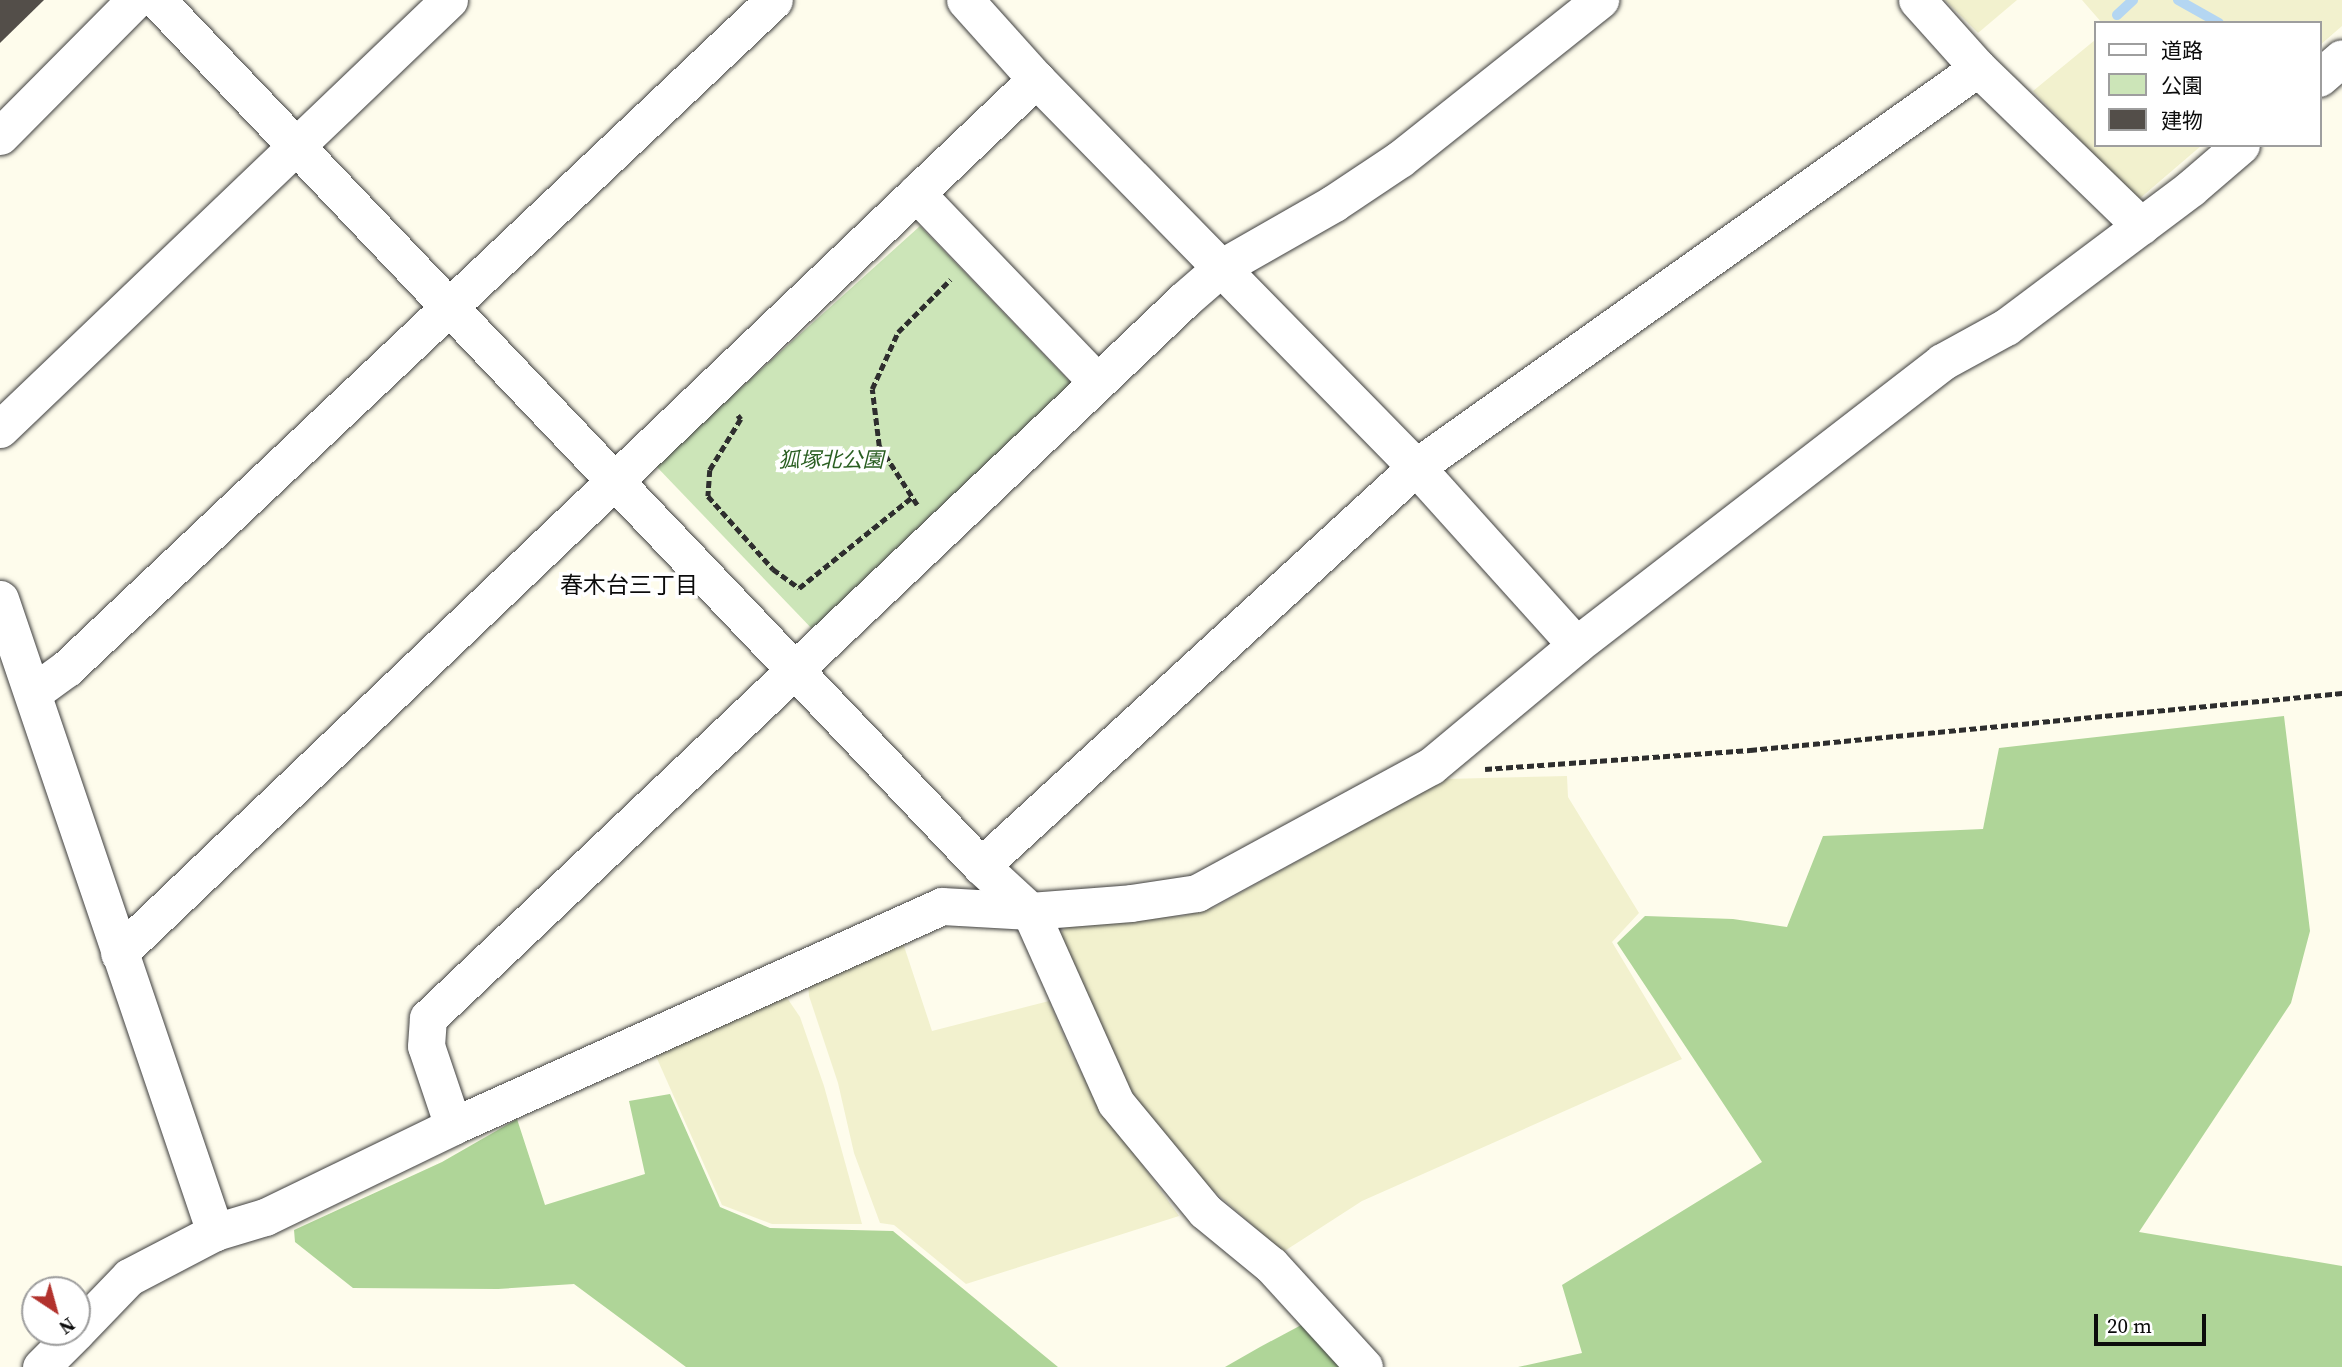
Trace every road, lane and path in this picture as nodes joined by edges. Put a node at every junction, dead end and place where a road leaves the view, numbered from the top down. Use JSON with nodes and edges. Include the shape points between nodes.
{"nodes":[{"id":1,"x":135,"y":0,"type":"edge"},
{"id":2,"x":157,"y":0,"type":"edge"},
{"id":3,"x":449,"y":0,"type":"edge"},
{"id":4,"x":774,"y":0,"type":"edge"},
{"id":5,"x":965,"y":0,"type":"edge"},
{"id":6,"x":1600,"y":0,"type":"edge"},
{"id":7,"x":1917,"y":0,"type":"edge"},
{"id":8,"x":2342,"y":58,"type":"edge"},
{"id":9,"x":1978,"y":68,"type":"junction"},
{"id":10,"x":2321,"y":76,"type":"edge"},
{"id":11,"x":1036,"y":79,"type":"junction"},
{"id":12,"x":3,"y":129,"type":"edge"},
{"id":13,"x":297,"y":145,"type":"junction"},
{"id":14,"x":2239,"y":147,"type":"edge"},
{"id":15,"x":916,"y":193,"type":"junction"},
{"id":16,"x":2141,"y":226,"type":"junction"},
{"id":17,"x":975,"y":254,"type":"junction"},
{"id":18,"x":1222,"y":267,"type":"junction"},
{"id":19,"x":452,"y":307,"type":"junction"},
{"id":20,"x":1097,"y":382,"type":"junction"},
{"id":21,"x":712,"y":388,"type":"junction"},
{"id":22,"x":0,"y":429,"type":"edge"},
{"id":23,"x":1416,"y":467,"type":"junction"},
{"id":24,"x":614,"y":481,"type":"junction"},
{"id":25,"x":911,"y":498,"type":"junction"},
{"id":26,"x":940,"y":530,"type":"junction"},
{"id":27,"x":0,"y":599,"type":"edge"},
{"id":28,"x":1576,"y":645,"type":"junction"},
{"id":29,"x":795,"y":668,"type":"junction"},
{"id":30,"x":34,"y":692,"type":"junction"},
{"id":31,"x":2342,"y":693,"type":"edge"},
{"id":32,"x":1431,"y":766,"type":"junction"},
{"id":33,"x":981,"y":866,"type":"junction"},
{"id":34,"x":1030,"y":911,"type":"junction"},
{"id":35,"x":120,"y":953,"type":"junction"},
{"id":36,"x":453,"y":1126,"type":"junction"},
{"id":37,"x":215,"y":1232,"type":"junction"},
{"id":38,"x":91,"y":1316,"type":"edge"},
{"id":39,"x":61,"y":1346,"type":"edge"},
{"id":40,"x":41,"y":1367,"type":"edge"},
{"id":41,"x":1364,"y":1367,"type":"edge"}],
"edges":[{"from":1,"to":12,"type":"street"},
{"from":2,"to":13,"type":"street"},
{"from":3,"to":13,"type":"street"},
{"from":4,"to":19,"type":"street"},
{"from":5,"to":11,"type":"street"},
{"from":6,"to":18,"type":"street","via":[[1400,159]]},
{"from":7,"to":9,"type":"street"},
{"from":8,"to":10,"type":"street"},
{"from":9,"to":16,"type":"street"},
{"from":9,"to":23,"type":"street"},
{"from":11,"to":15,"type":"street"},
{"from":11,"to":18,"type":"street"},
{"from":13,"to":19,"type":"street"},
{"from":13,"to":22,"type":"street"},
{"from":14,"to":16,"type":"street"},
{"from":15,"to":17,"type":"street"},
{"from":15,"to":21,"type":"street"},
{"from":16,"to":28,"type":"street","via":[[2006,327],[1942,362]]},
{"from":17,"to":20,"type":"street"},
{"from":17,"to":25,"type":"path","via":[[898,332],[872,389],[879,446]]},
{"from":18,"to":20,"type":"street"},
{"from":18,"to":23,"type":"street"},
{"from":19,"to":24,"type":"street"},
{"from":19,"to":30,"type":"street","via":[[66,669]]},
{"from":20,"to":26,"type":"street"},
{"from":21,"to":24,"type":"street"},
{"from":21,"to":25,"type":"path","via":[[741,419],[710,470],[708,496],[774,569],[799,588]]},
{"from":23,"to":28,"type":"street"},
{"from":23,"to":33,"type":"street"},
{"from":24,"to":29,"type":"street"},
{"from":24,"to":35,"type":"street"},
{"from":25,"to":26,"type":"path"},
{"from":26,"to":29,"type":"street"},
{"from":27,"to":30,"type":"street"},
{"from":28,"to":32,"type":"street"},
{"from":29,"to":33,"type":"street"},
{"from":29,"to":36,"type":"street","via":[[428,1018],[426,1046]]},
{"from":30,"to":35,"type":"street"},
{"from":31,"to":32,"type":"path","via":[[1750,750],[1494,770]]},
{"from":32,"to":34,"type":"street","via":[[1198,893]]},
{"from":33,"to":34,"type":"street"},
{"from":34,"to":36,"type":"street","via":[[942,906]]},
{"from":34,"to":41,"type":"street","via":[[1116,1102],[1205,1211],[1281,1274]]},
{"from":35,"to":37,"type":"street"},
{"from":36,"to":37,"type":"street","via":[[265,1217]]},
{"from":37,"to":38,"type":"street","via":[[130,1278]]},
{"from":39,"to":40,"type":"street"}]}
